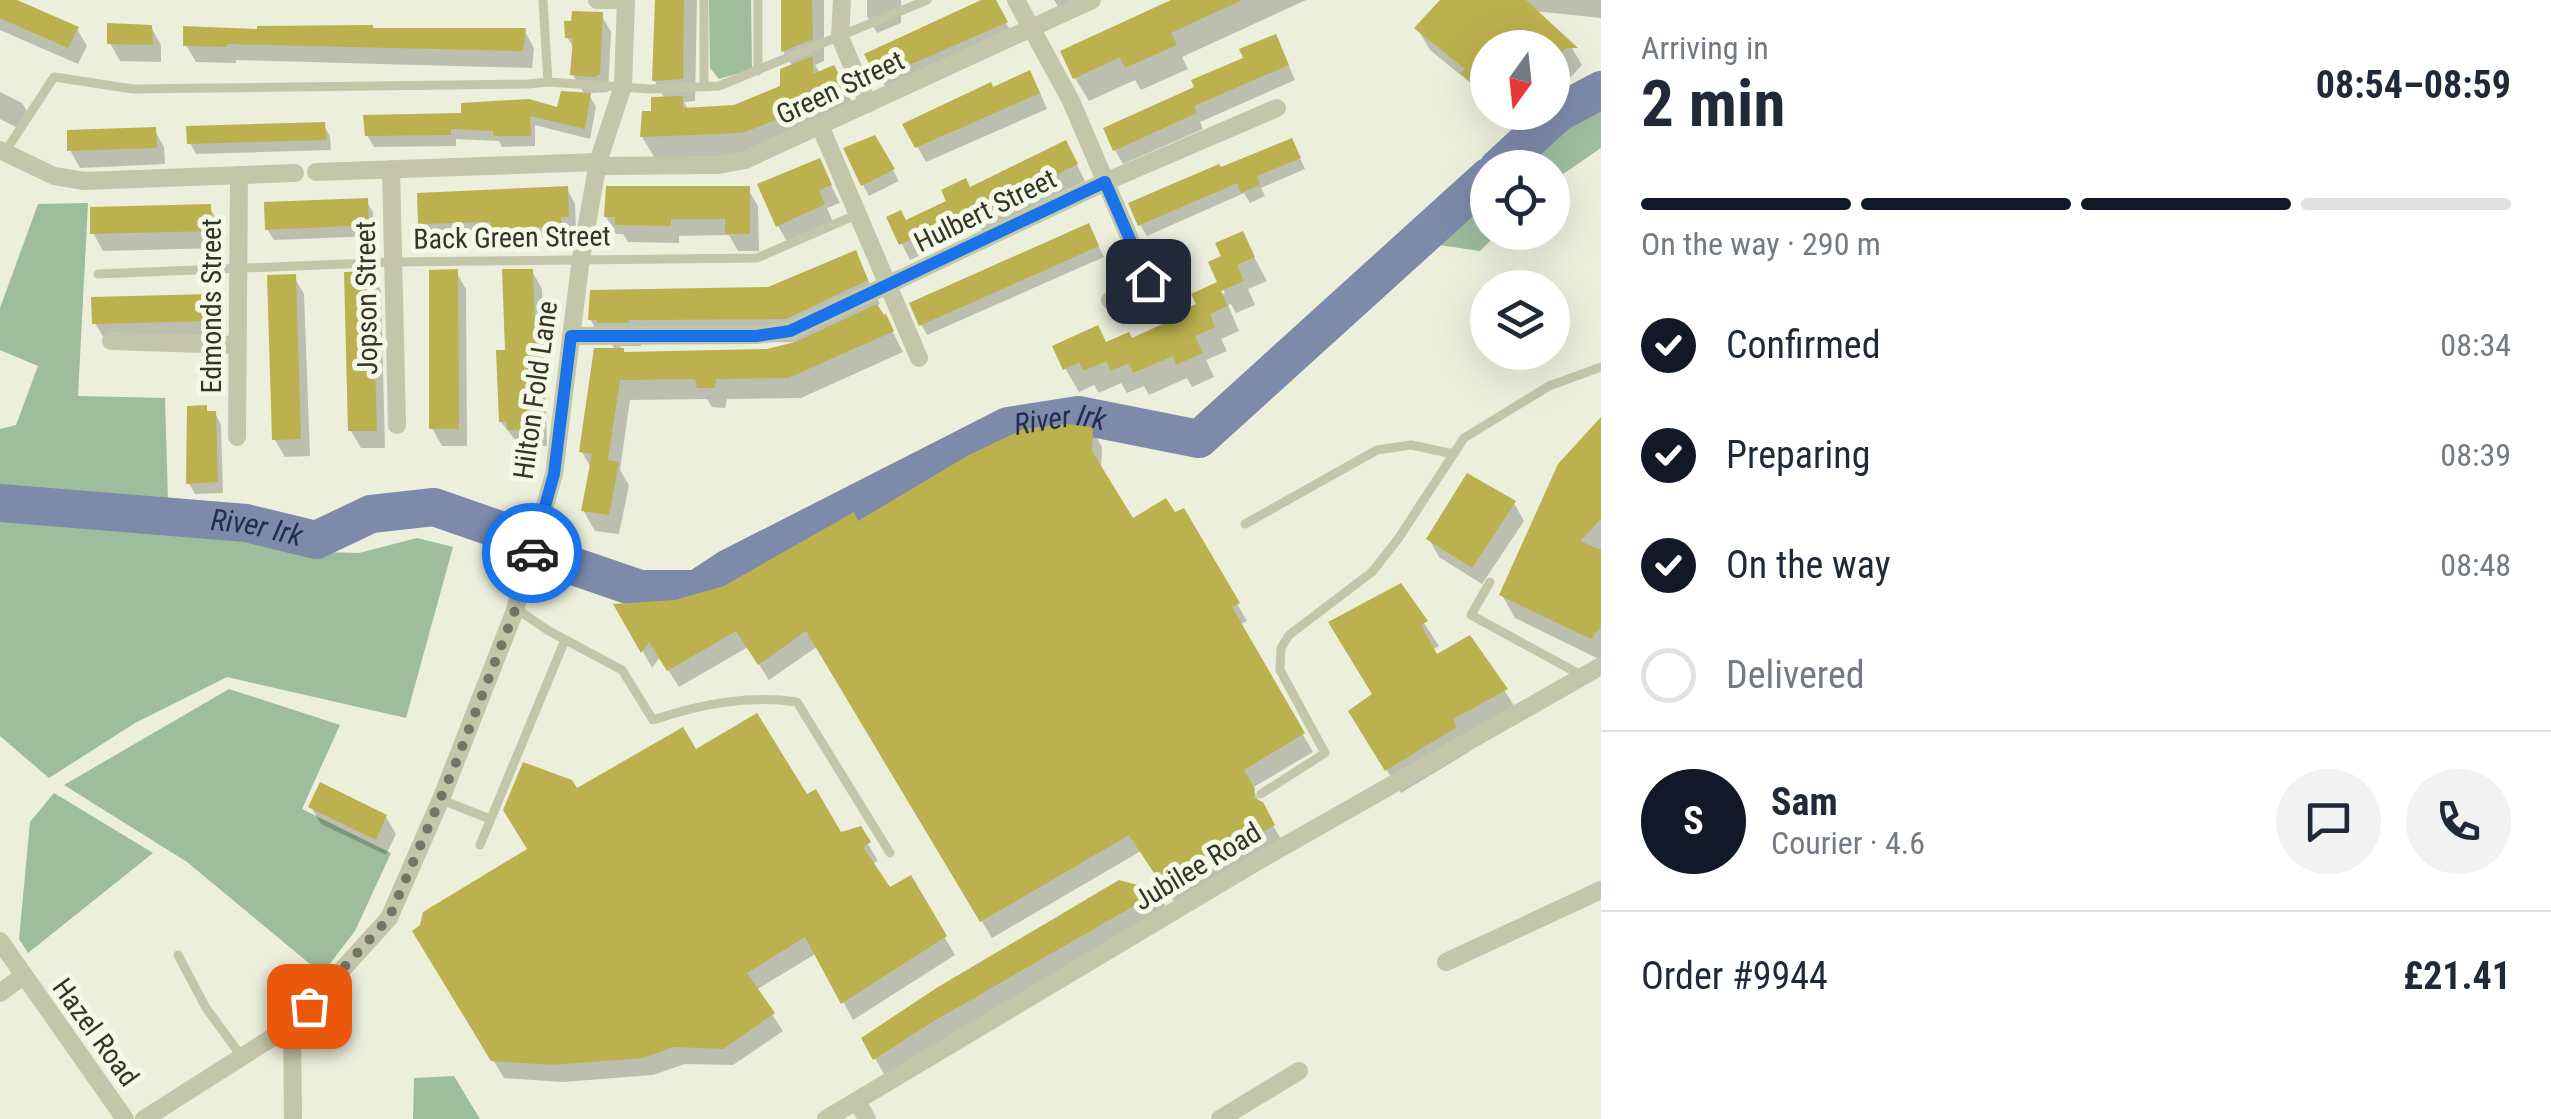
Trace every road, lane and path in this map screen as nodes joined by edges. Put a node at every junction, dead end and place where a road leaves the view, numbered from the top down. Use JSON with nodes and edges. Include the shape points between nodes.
{"nodes":[{"id":1,"x":543,"y":0,"type":"edge"},
{"id":2,"x":596,"y":0,"type":"edge"},
{"id":3,"x":626,"y":0,"type":"edge"},
{"id":4,"x":704,"y":0,"type":"edge"},
{"id":5,"x":758,"y":0,"type":"edge"},
{"id":6,"x":842,"y":0,"type":"edge"},
{"id":7,"x":927,"y":0,"type":"edge"},
{"id":8,"x":1016,"y":0,"type":"edge"},
{"id":9,"x":1092,"y":0,"type":"edge"},
{"id":10,"x":1031,"y":27,"type":"junction"},
{"id":11,"x":840,"y":37,"type":"junction"},
{"id":12,"x":758,"y":71,"type":"junction"},
{"id":13,"x":548,"y":82,"type":"junction"},
{"id":14,"x":623,"y":86,"type":"junction"},
{"id":15,"x":704,"y":87,"type":"junction"},
{"id":16,"x":868,"y":104,"type":"junction"},
{"id":17,"x":1277,"y":108,"type":"dead end"},
{"id":18,"x":821,"y":128,"type":"junction"},
{"id":19,"x":3,"y":151,"type":"edge"},
{"id":20,"x":598,"y":164,"type":"junction"},
{"id":21,"x":391,"y":169,"type":"junction"},
{"id":22,"x":316,"y":172,"type":"dead end"},
{"id":23,"x":295,"y":173,"type":"dead end"},
{"id":24,"x":239,"y":175,"type":"junction"},
{"id":25,"x":1105,"y":182,"type":"junction"},
{"id":26,"x":858,"y":214,"type":"junction"},
{"id":27,"x":581,"y":258,"type":"junction"},
{"id":28,"x":393,"y":262,"type":"junction"},
{"id":29,"x":1178,"y":267,"type":"dead end"},
{"id":30,"x":238,"y":269,"type":"junction"},
{"id":31,"x":98,"y":274,"type":"dead end"},
{"id":32,"x":1148,"y":281,"type":"junction"},
{"id":33,"x":889,"y":286,"type":"junction"},
{"id":34,"x":1110,"y":300,"type":"dead end"},
{"id":35,"x":571,"y":336,"type":"junction"},
{"id":36,"x":111,"y":342,"type":"dead end"},
{"id":37,"x":238,"y":345,"type":"junction"},
{"id":38,"x":919,"y":358,"type":"dead end"},
{"id":39,"x":1601,"y":368,"type":"edge"},
{"id":40,"x":396,"y":425,"type":"dead end"},
{"id":41,"x":237,"y":437,"type":"dead end"},
{"id":42,"x":1454,"y":454,"type":"junction"},
{"id":43,"x":1245,"y":524,"type":"dead end"},
{"id":44,"x":1490,"y":582,"type":"dead end"},
{"id":45,"x":515,"y":608,"type":"junction"},
{"id":46,"x":565,"y":640,"type":"junction"},
{"id":47,"x":1601,"y":666,"type":"edge"},
{"id":48,"x":1584,"y":676,"type":"junction"},
{"id":49,"x":1262,"y":794,"type":"dead end"},
{"id":50,"x":441,"y":799,"type":"junction"},
{"id":51,"x":490,"y":819,"type":"junction"},
{"id":52,"x":480,"y":845,"type":"dead end"},
{"id":53,"x":890,"y":853,"type":"dead end"},
{"id":54,"x":1601,"y":890,"type":"edge"},
{"id":55,"x":0,"y":941,"type":"edge"},
{"id":56,"x":178,"y":956,"type":"dead end"},
{"id":57,"x":1446,"y":962,"type":"dead end"},
{"id":58,"x":22,"y":976,"type":"junction"},
{"id":59,"x":0,"y":993,"type":"edge"},
{"id":60,"x":292,"y":1025,"type":"junction"},
{"id":61,"x":242,"y":1057,"type":"junction"},
{"id":62,"x":1299,"y":1071,"type":"dead end"},
{"id":63,"x":857,"y":1101,"type":"junction"},
{"id":64,"x":125,"y":1119,"type":"edge"},
{"id":65,"x":144,"y":1119,"type":"edge"},
{"id":66,"x":292,"y":1119,"type":"edge"},
{"id":67,"x":826,"y":1119,"type":"edge"},
{"id":68,"x":867,"y":1119,"type":"edge"},
{"id":69,"x":1220,"y":1119,"type":"edge"}],
"edges":[{"from":1,"to":13,"type":"lane"},
{"from":2,"to":3,"type":"street"},
{"from":3,"to":14,"type":"street","name":"Hilton Fold Lane"},
{"from":4,"to":15,"type":"lane"},
{"from":5,"to":12,"type":"lane"},
{"from":6,"to":11,"type":"street"},
{"from":7,"to":11,"type":"lane"},
{"from":8,"to":10,"type":"street"},
{"from":9,"to":10,"type":"street","name":"Green Street"},
{"from":10,"to":16,"type":"street","name":"Green Street"},
{"from":10,"to":25,"type":"street"},
{"from":11,"to":12,"type":"lane"},
{"from":11,"to":16,"type":"street"},
{"from":12,"to":15,"type":"lane"},
{"from":13,"to":14,"type":"lane"},
{"from":13,"to":19,"type":"lane","via":[[133,89],[54,76]]},
{"from":14,"to":15,"type":"lane"},
{"from":14,"to":20,"type":"street","name":"Hilton Fold Lane"},
{"from":16,"to":18,"type":"street","name":"Green Street"},
{"from":17,"to":25,"type":"street","name":"Hulbert Street"},
{"from":18,"to":20,"type":"street","name":"Green Street","via":[[732,164]]},
{"from":18,"to":26,"type":"street"},
{"from":19,"to":24,"type":"street","via":[[54,176],[84,182]]},
{"from":20,"to":21,"type":"street","name":"Green Street"},
{"from":20,"to":27,"type":"street","name":"Hilton Fold Lane"},
{"from":21,"to":22,"type":"street","name":"Green Street"},
{"from":21,"to":28,"type":"street","name":"Jopson Street"},
{"from":23,"to":24,"type":"street"},
{"from":24,"to":30,"type":"street","name":"Edmonds Street"},
{"from":25,"to":32,"type":"street"},
{"from":25,"to":33,"type":"street","name":"Hulbert Street"},
{"from":26,"to":27,"type":"lane","name":"Back Green Street","via":[[757,258]]},
{"from":26,"to":33,"type":"street"},
{"from":27,"to":28,"type":"lane","name":"Back Green Street"},
{"from":27,"to":35,"type":"street","name":"Hilton Fold Lane"},
{"from":28,"to":30,"type":"lane","name":"Back Green Street"},
{"from":28,"to":40,"type":"street","name":"Jopson Street"},
{"from":29,"to":32,"type":"street"},
{"from":30,"to":31,"type":"lane","name":"Back Green Street"},
{"from":30,"to":37,"type":"street","name":"Edmonds Street"},
{"from":32,"to":34,"type":"street"},
{"from":33,"to":35,"type":"street","name":"Hulbert Street","via":[[773,334]]},
{"from":33,"to":38,"type":"street"},
{"from":35,"to":45,"type":"street","name":"Hilton Fold Lane","via":[[542,524]]},
{"from":36,"to":37,"type":"street"},
{"from":37,"to":41,"type":"street","name":"Edmonds Street"},
{"from":39,"to":42,"type":"lane","via":[[1549,386],[1464,438]]},
{"from":42,"to":43,"type":"lane","via":[[1411,445],[1377,450]]},
{"from":42,"to":49,"type":"lane","via":[[1372,572],[1297,626],[1281,648],[1280,670],[1324,756]]},
{"from":44,"to":48,"type":"lane","via":[[1471,616]]},
{"from":45,"to":46,"type":"lane"},
{"from":45,"to":50,"type":"street","name":"Hilton Fold Lane"},
{"from":46,"to":51,"type":"lane"},
{"from":46,"to":53,"type":"lane","via":[[622,670],[653,720],[713,703],[763,697],[798,702]]},
{"from":47,"to":48,"type":"street","name":"Jubilee Road"},
{"from":48,"to":63,"type":"street","name":"Jubilee Road"},
{"from":50,"to":51,"type":"lane"},
{"from":50,"to":60,"type":"street","name":"Hilton Fold Lane","via":[[389,918]]},
{"from":51,"to":52,"type":"lane"},
{"from":54,"to":57,"type":"street"},
{"from":55,"to":58,"type":"street","name":"Hazel Road"},
{"from":56,"to":61,"type":"lane"},
{"from":58,"to":59,"type":"street"},
{"from":58,"to":64,"type":"street","name":"Hazel Road"},
{"from":60,"to":61,"type":"street","name":"Hilton Fold Lane"},
{"from":60,"to":66,"type":"street"},
{"from":61,"to":65,"type":"street","name":"Hilton Fold Lane"},
{"from":62,"to":69,"type":"street"},
{"from":63,"to":67,"type":"street","name":"Jubilee Road"},
{"from":63,"to":68,"type":"street"}]}
